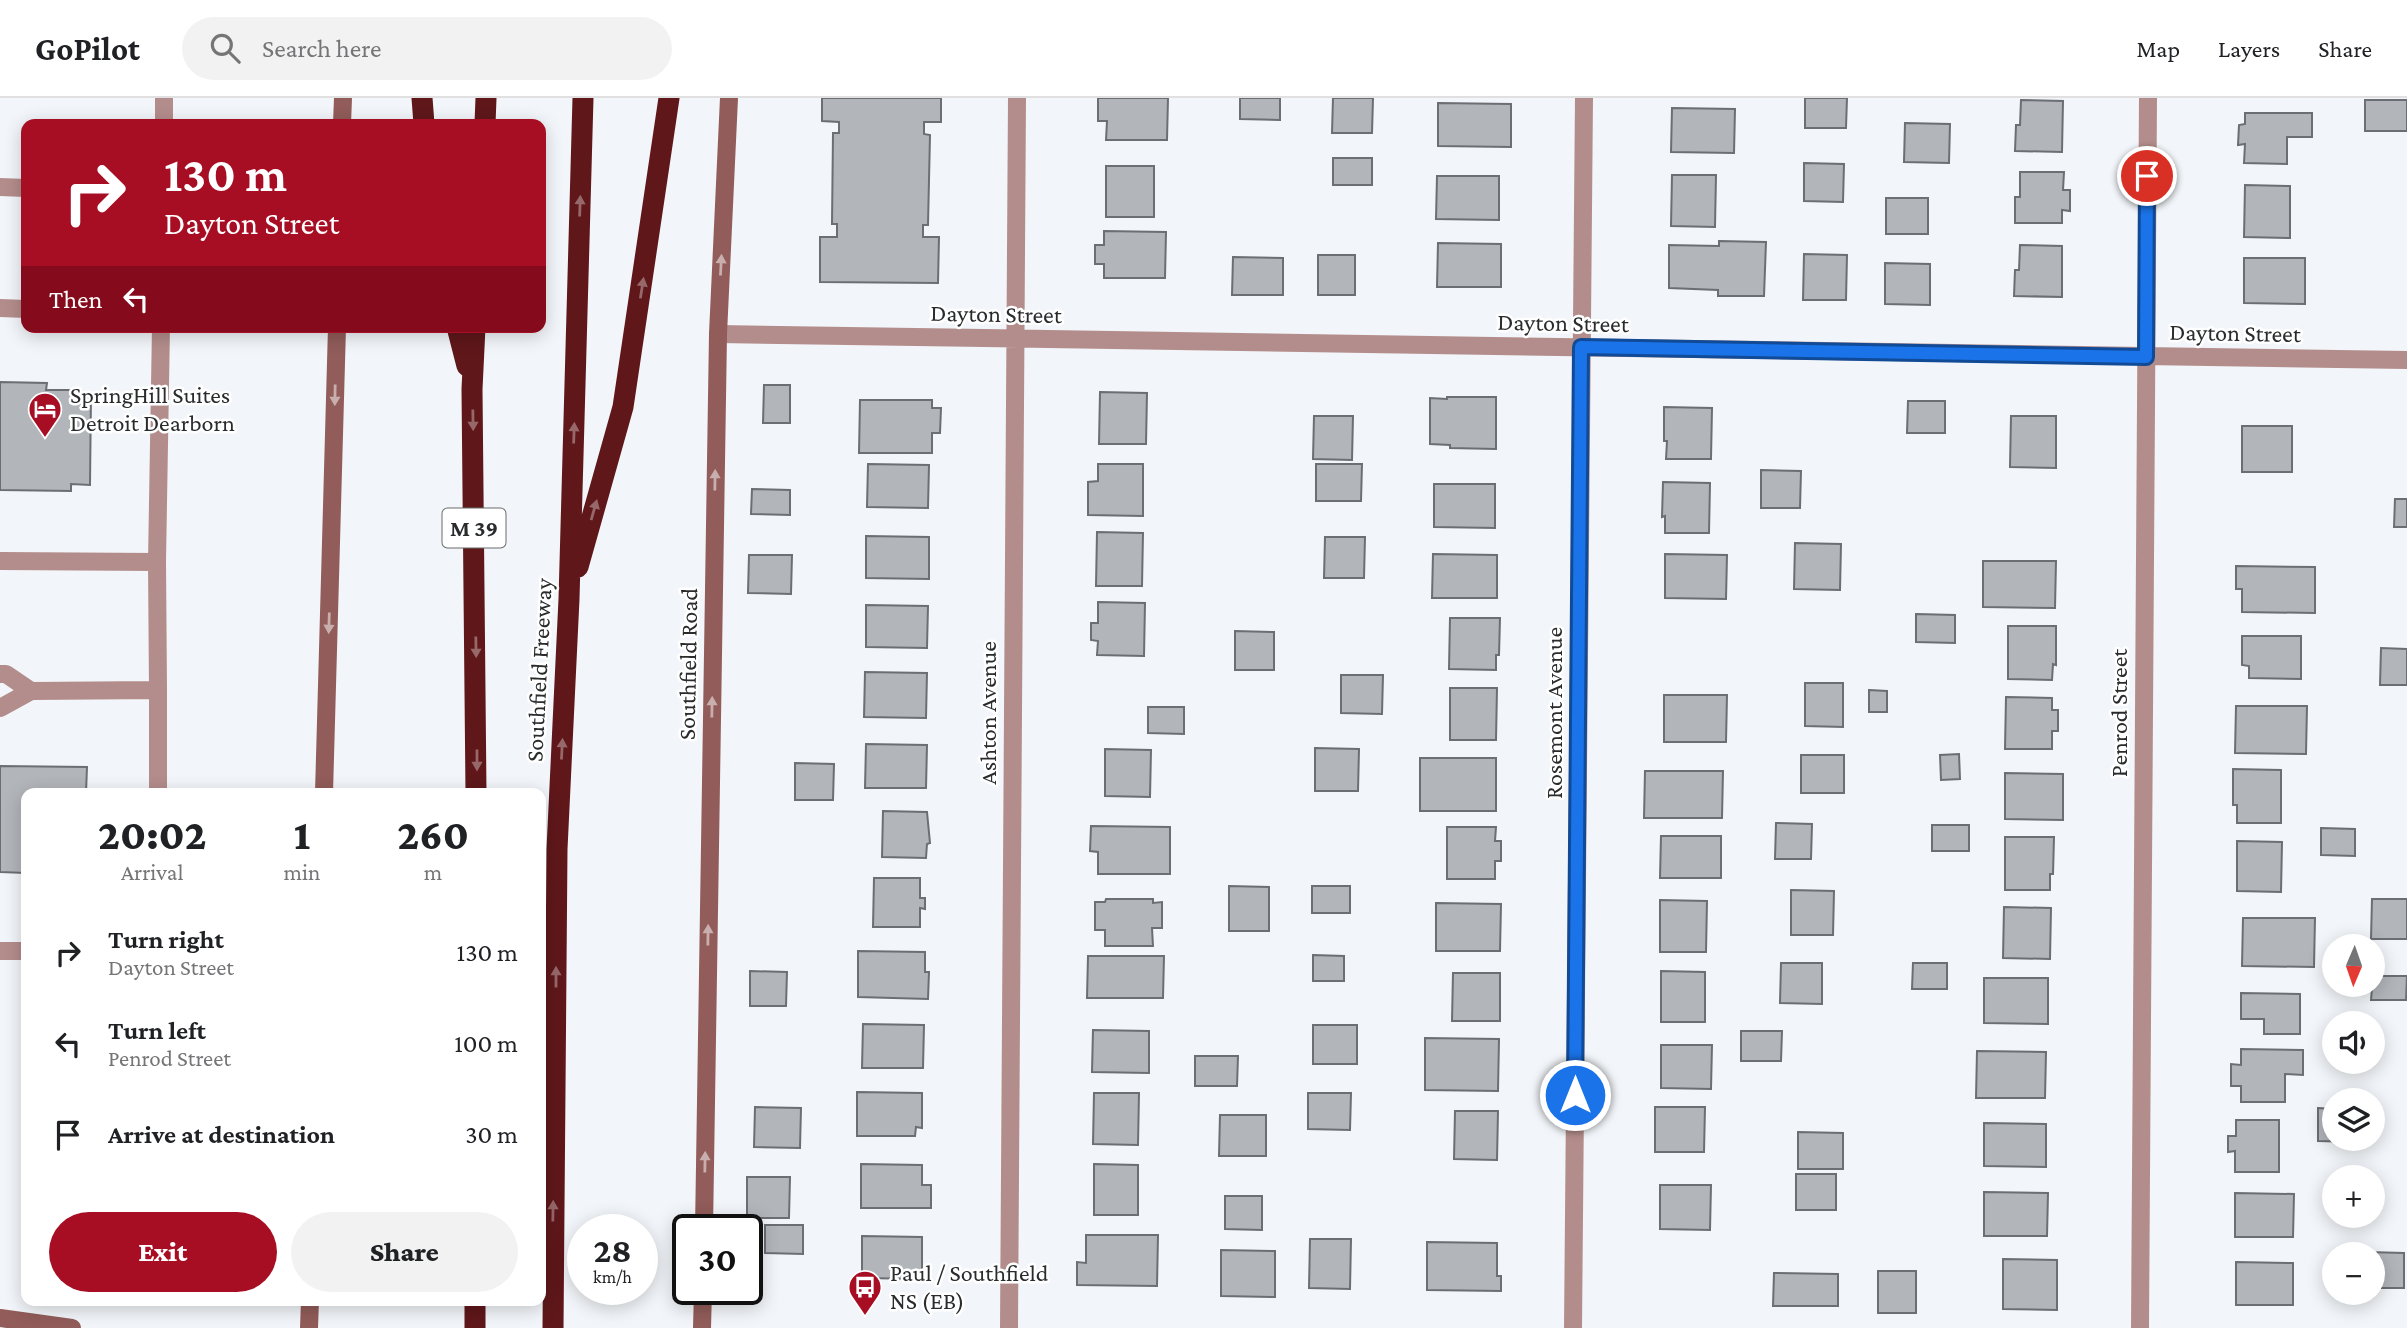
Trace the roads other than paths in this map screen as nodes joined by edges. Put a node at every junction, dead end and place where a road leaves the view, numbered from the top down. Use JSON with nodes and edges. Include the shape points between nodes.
{"nodes":[{"id":1,"x":164,"y":98,"type":"edge"},
{"id":2,"x":343,"y":98,"type":"edge"},
{"id":3,"x":422,"y":98,"type":"edge"},
{"id":4,"x":486,"y":98,"type":"edge"},
{"id":5,"x":583,"y":98,"type":"edge"},
{"id":6,"x":669,"y":98,"type":"edge"},
{"id":7,"x":729,"y":98,"type":"edge"},
{"id":8,"x":1017,"y":98,"type":"edge"},
{"id":9,"x":1584,"y":98,"type":"edge"},
{"id":10,"x":2148,"y":98,"type":"edge"},
{"id":11,"x":164,"y":119,"type":"edge"},
{"id":12,"x":342,"y":119,"type":"edge"},
{"id":13,"x":424,"y":119,"type":"edge"},
{"id":14,"x":485,"y":119,"type":"edge"},
{"id":15,"x":0,"y":187,"type":"edge"},
{"id":16,"x":21,"y":188,"type":"edge"},
{"id":17,"x":0,"y":308,"type":"edge"},
{"id":18,"x":21,"y":309,"type":"edge"},
{"id":19,"x":161,"y":333,"type":"edge"},
{"id":20,"x":337,"y":333,"type":"edge"},
{"id":21,"x":458,"y":333,"type":"edge"},
{"id":22,"x":475,"y":333,"type":"edge"},
{"id":23,"x":718,"y":334,"type":"junction"},
{"id":24,"x":1014,"y":338,"type":"junction"},
{"id":25,"x":1581,"y":347,"type":"junction"},
{"id":26,"x":2146,"y":357,"type":"junction"},
{"id":27,"x":2407,"y":360,"type":"edge"},
{"id":28,"x":472,"y":389,"type":"junction"},
{"id":29,"x":0,"y":561,"type":"edge"},
{"id":30,"x":157,"y":562,"type":"junction"},
{"id":31,"x":569,"y":599,"type":"junction"},
{"id":32,"x":0,"y":674,"type":"edge"},
{"id":33,"x":158,"y":690,"type":"junction"},
{"id":34,"x":31,"y":691,"type":"junction"},
{"id":35,"x":0,"y":708,"type":"edge"},
{"id":36,"x":158,"y":788,"type":"edge"},
{"id":37,"x":324,"y":788,"type":"edge"},
{"id":38,"x":477,"y":788,"type":"edge"},
{"id":39,"x":0,"y":951,"type":"edge"},
{"id":40,"x":21,"y":951,"type":"edge"},
{"id":41,"x":704,"y":1214,"type":"edge"},
{"id":42,"x":703,"y":1305,"type":"edge"},
{"id":43,"x":310,"y":1306,"type":"edge"},
{"id":44,"x":475,"y":1306,"type":"edge"},
{"id":45,"x":0,"y":1318,"type":"edge"},
{"id":46,"x":72,"y":1328,"type":"edge"},
{"id":47,"x":309,"y":1328,"type":"edge"},
{"id":48,"x":475,"y":1328,"type":"edge"},
{"id":49,"x":553,"y":1328,"type":"edge"},
{"id":50,"x":702,"y":1328,"type":"edge"},
{"id":51,"x":1009,"y":1328,"type":"edge"},
{"id":52,"x":1573,"y":1328,"type":"edge"},
{"id":53,"x":2140,"y":1328,"type":"edge"}],
"edges":[{"from":1,"to":11,"type":"street"},
{"from":2,"to":12,"type":"main road"},
{"from":3,"to":13,"type":"highway"},
{"from":4,"to":14,"type":"highway"},
{"from":31,"to":5,"type":"highway","name":"Southfield Freeway","one_way":true},
{"from":31,"to":6,"type":"highway","one_way":true,"via":[[623,407]]},
{"from":23,"to":7,"type":"main road","name":"Southfield Road","one_way":true},
{"from":8,"to":24,"type":"street","name":"Ashton Avenue"},
{"from":9,"to":25,"type":"street","name":"Rosemont Avenue"},
{"from":10,"to":26,"type":"street","name":"Penrod Street"},
{"from":15,"to":16,"type":"street"},
{"from":17,"to":18,"type":"street"},
{"from":19,"to":30,"type":"street"},
{"from":20,"to":37,"type":"main road","one_way":true},
{"from":21,"to":28,"type":"highway"},
{"from":22,"to":28,"type":"highway","number":"M 39"},
{"from":23,"to":24,"type":"street","name":"Dayton Street"},
{"from":41,"to":23,"type":"main road","name":"Southfield Road","one_way":true},
{"from":24,"to":25,"type":"street","name":"Dayton Street"},
{"from":24,"to":51,"type":"street","name":"Ashton Avenue"},
{"from":25,"to":26,"type":"street","name":"Dayton Street"},
{"from":25,"to":52,"type":"street","name":"Rosemont Avenue"},
{"from":26,"to":27,"type":"street","name":"Dayton Street"},
{"from":26,"to":53,"type":"street","name":"Penrod Street"},
{"from":28,"to":38,"type":"highway","number":"M 39","one_way":true},
{"from":29,"to":30,"type":"street"},
{"from":30,"to":33,"type":"street"},
{"from":49,"to":31,"type":"highway","name":"Southfield Freeway","one_way":true,"via":[[557,849]]},
{"from":32,"to":34,"type":"street"},
{"from":33,"to":34,"type":"street"},
{"from":33,"to":36,"type":"street"},
{"from":34,"to":35,"type":"street"},
{"from":39,"to":40,"type":"street"},
{"from":42,"to":50,"type":"main road"},
{"from":43,"to":47,"type":"main road"},
{"from":44,"to":48,"type":"highway"},
{"from":45,"to":46,"type":"main road"}]}
